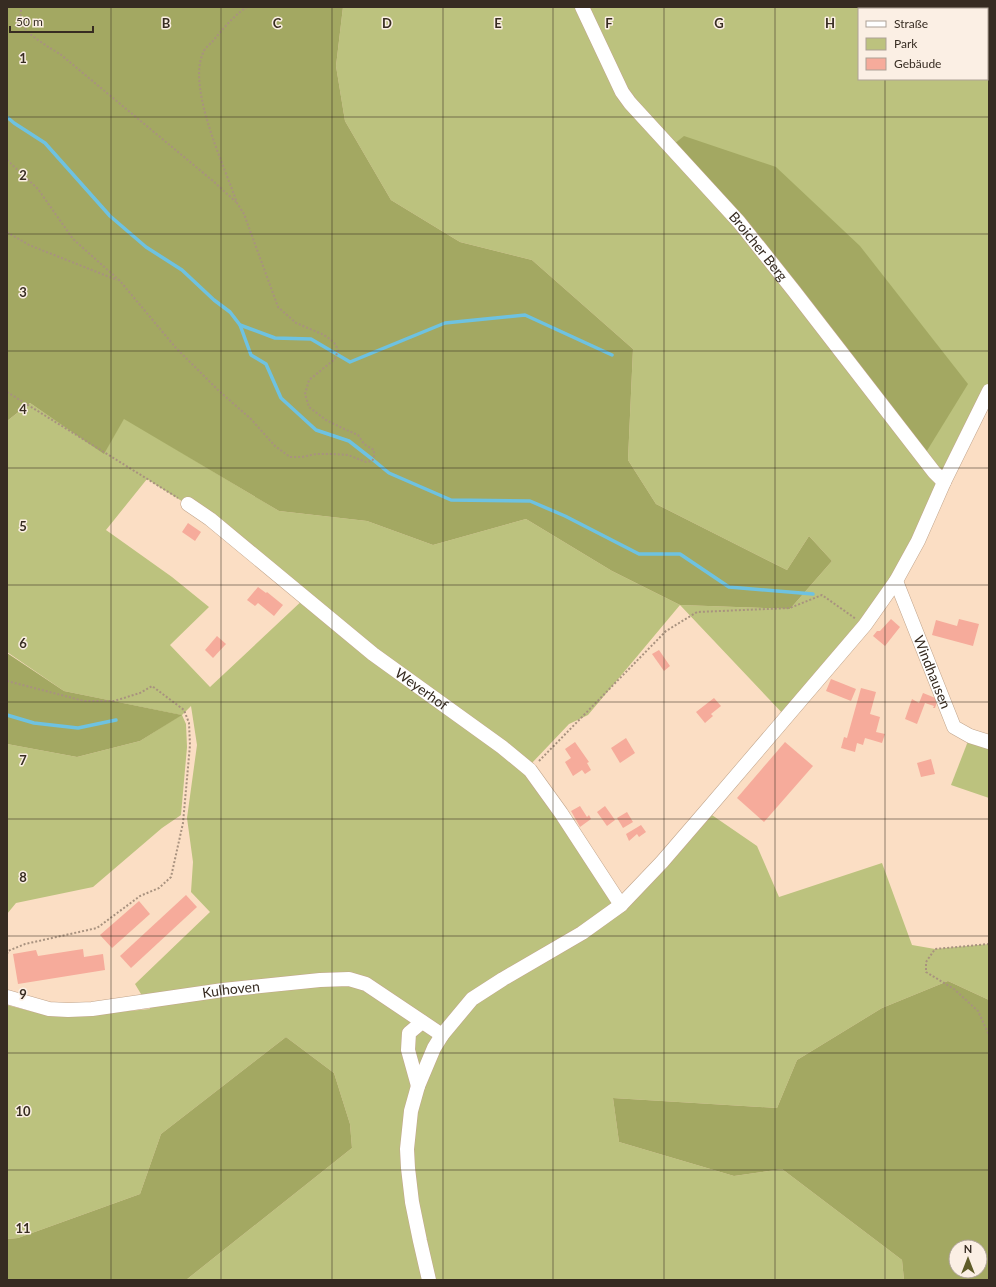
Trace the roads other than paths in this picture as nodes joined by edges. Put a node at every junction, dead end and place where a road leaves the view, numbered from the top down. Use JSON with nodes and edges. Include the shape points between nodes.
{"nodes":[{"id":1,"x":582,"y":7,"type":"edge"},
{"id":2,"x":989,"y":391,"type":"edge"},
{"id":3,"x":944,"y":482,"type":"junction"},
{"id":4,"x":188,"y":504,"type":"road end"},
{"id":5,"x":896,"y":581,"type":"junction"},
{"id":6,"x":989,"y":742,"type":"edge"},
{"id":7,"x":621,"y":905,"type":"junction"},
{"id":8,"x":7,"y":997,"type":"edge"},
{"id":9,"x":422,"y":1022,"type":"junction"},
{"id":10,"x":442,"y":1035,"type":"junction"},
{"id":11,"x":418,"y":1086,"type":"junction"},
{"id":12,"x":429,"y":1280,"type":"edge"}],
"edges":[{"from":1,"to":3,"type":"street","name":"Broicher Berg","via":[[622,92],[630,103],[739,222]]},
{"from":2,"to":3,"type":"street"},
{"from":3,"to":5,"type":"street","via":[[918,541]]},
{"from":4,"to":7,"type":"street","name":"Weyerhof","via":[[210,519],[373,654],[530,770]]},
{"from":5,"to":6,"type":"street","name":"Windhausen","via":[[954,727]]},
{"from":5,"to":7,"type":"street","via":[[865,625],[662,862]]},
{"from":7,"to":10,"type":"street","via":[[582,933],[472,999]]},
{"from":8,"to":9,"type":"street","name":"Kulhoven","via":[[49,1009],[92,1009],[223,990],[349,979],[366,984]]},
{"from":9,"to":10,"type":"street","name":"Kulhoven"},
{"from":9,"to":11,"type":"street","via":[[408,1032],[408,1050]]},
{"from":10,"to":11,"type":"street"},
{"from":11,"to":12,"type":"street","via":[[411,1111],[408,1168],[412,1202]]}]}
